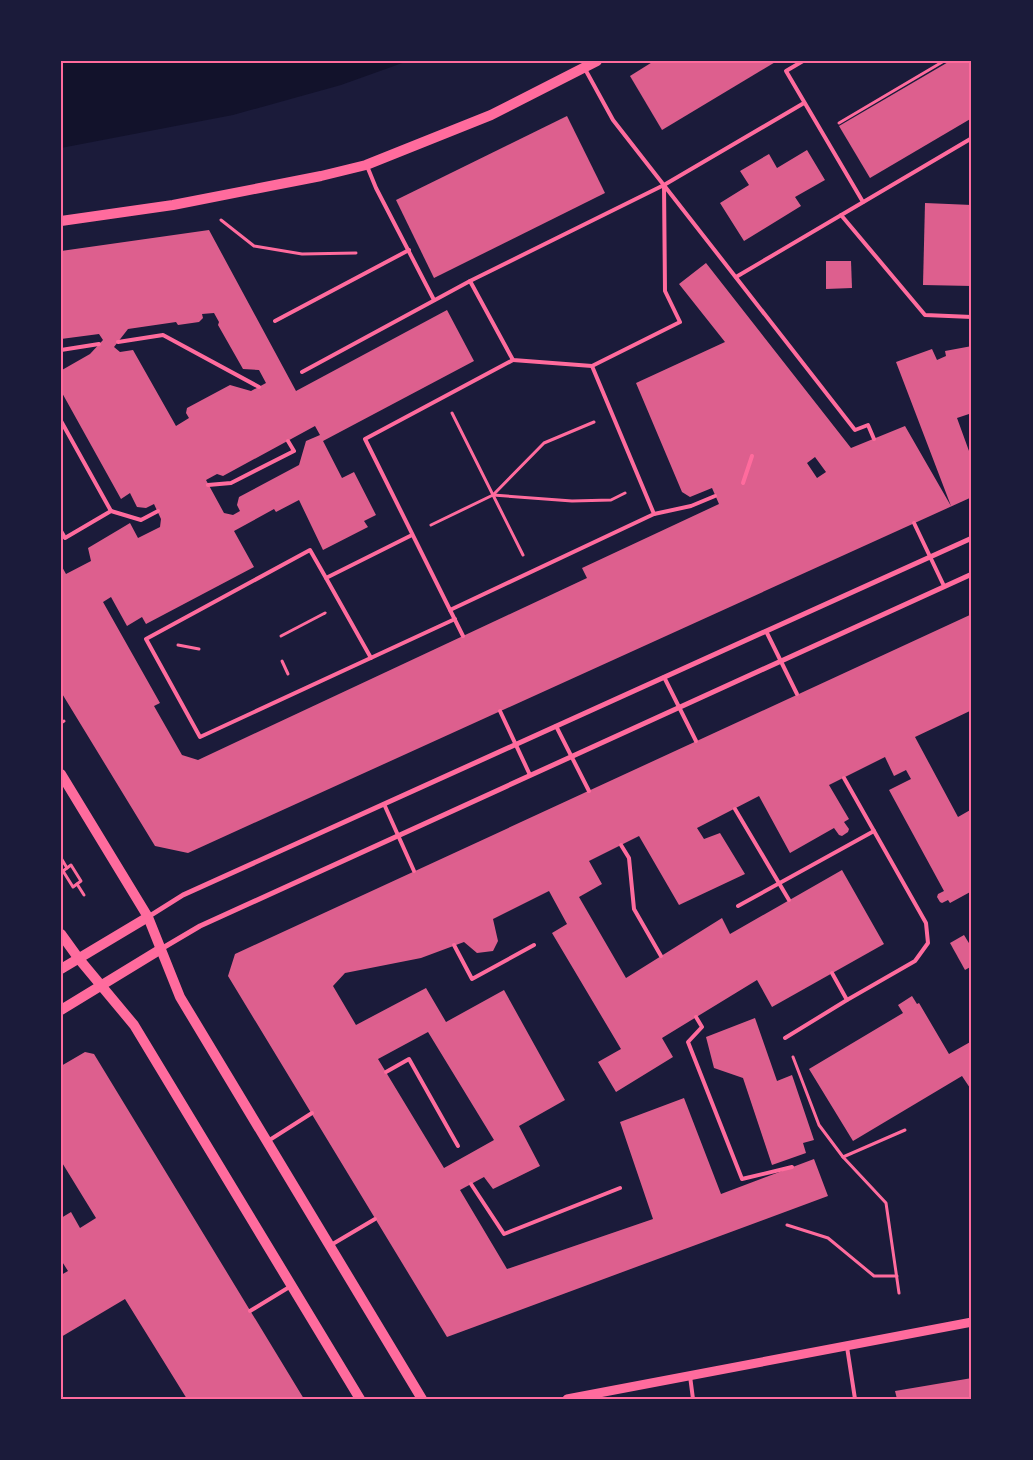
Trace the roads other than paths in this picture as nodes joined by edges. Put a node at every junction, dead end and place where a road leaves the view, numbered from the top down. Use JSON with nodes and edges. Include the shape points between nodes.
{"nodes":[{"id":1,"x":597,"y":61,"type":"edge"},
{"id":2,"x":803,"y":61,"type":"edge"},
{"id":3,"x":585,"y":68,"type":"junction"},
{"id":4,"x":804,"y":103,"type":"junction"},
{"id":5,"x":972,"y":138,"type":"edge"},
{"id":6,"x":366,"y":165,"type":"junction"},
{"id":7,"x":664,"y":185,"type":"junction"},
{"id":8,"x":863,"y":202,"type":"junction"},
{"id":9,"x":841,"y":215,"type":"junction"},
{"id":10,"x":61,"y":222,"type":"edge"},
{"id":11,"x":409,"y":250,"type":"junction"},
{"id":12,"x":736,"y":277,"type":"junction"},
{"id":13,"x":470,"y":281,"type":"junction"},
{"id":14,"x":434,"y":300,"type":"junction"},
{"id":15,"x":972,"y":317,"type":"edge"},
{"id":16,"x":274,"y":322,"type":"dead end"},
{"id":17,"x":118,"y":342,"type":"dead end"},
{"id":18,"x":99,"y":344,"type":"dead end"},
{"id":19,"x":61,"y":350,"type":"edge"},
{"id":20,"x":513,"y":360,"type":"junction"},
{"id":21,"x":592,"y":366,"type":"junction"},
{"id":22,"x":302,"y":372,"type":"dead end"},
{"id":23,"x":259,"y":387,"type":"dead end"},
{"id":24,"x":61,"y":421,"type":"edge"},
{"id":25,"x":874,"y":438,"type":"dead end"},
{"id":26,"x":288,"y":441,"type":"dead end"},
{"id":27,"x":752,"y":456,"type":"dead end"},
{"id":28,"x":743,"y":483,"type":"dead end"},
{"id":29,"x":208,"y":485,"type":"dead end"},
{"id":30,"x":715,"y":496,"type":"dead end"},
{"id":31,"x":111,"y":511,"type":"junction"},
{"id":32,"x":158,"y":511,"type":"dead end"},
{"id":33,"x":654,"y":514,"type":"junction"},
{"id":34,"x":914,"y":523,"type":"dead end"},
{"id":35,"x":61,"y":531,"type":"edge"},
{"id":36,"x":412,"y":534,"type":"junction"},
{"id":37,"x":972,"y":538,"type":"edge"},
{"id":38,"x":929,"y":557,"type":"junction"},
{"id":39,"x":972,"y":574,"type":"edge"},
{"id":40,"x":326,"y":578,"type":"junction"},
{"id":41,"x":944,"y":586,"type":"junction"},
{"id":42,"x":450,"y":610,"type":"junction"},
{"id":43,"x":455,"y":619,"type":"junction"},
{"id":44,"x":766,"y":631,"type":"junction"},
{"id":45,"x":463,"y":636,"type":"dead end"},
{"id":46,"x":371,"y":658,"type":"junction"},
{"id":47,"x":781,"y":661,"type":"junction"},
{"id":48,"x":664,"y":677,"type":"junction"},
{"id":49,"x":798,"y":694,"type":"dead end"},
{"id":50,"x":680,"y":707,"type":"junction"},
{"id":51,"x":500,"y":711,"type":"dead end"},
{"id":52,"x":556,"y":726,"type":"junction"},
{"id":53,"x":696,"y":741,"type":"dead end"},
{"id":54,"x":515,"y":744,"type":"junction"},
{"id":55,"x":571,"y":756,"type":"junction"},
{"id":56,"x":61,"y":774,"type":"edge"},
{"id":57,"x":530,"y":775,"type":"junction"},
{"id":58,"x":844,"y":778,"type":"dead end"},
{"id":59,"x":589,"y":791,"type":"dead end"},
{"id":60,"x":384,"y":804,"type":"junction"},
{"id":61,"x":735,"y":808,"type":"dead end"},
{"id":62,"x":874,"y":831,"type":"junction"},
{"id":63,"x":398,"y":835,"type":"junction"},
{"id":64,"x":621,"y":845,"type":"dead end"},
{"id":65,"x":414,"y":871,"type":"dead end"},
{"id":66,"x":779,"y":883,"type":"junction"},
{"id":67,"x":789,"y":900,"type":"dead end"},
{"id":68,"x":738,"y":906,"type":"dead end"},
{"id":69,"x":148,"y":917,"type":"junction"},
{"id":70,"x":61,"y":934,"type":"edge"},
{"id":71,"x":454,"y":945,"type":"dead end"},
{"id":72,"x":534,"y":945,"type":"dead end"},
{"id":73,"x":161,"y":949,"type":"junction"},
{"id":74,"x":661,"y":956,"type":"dead end"},
{"id":75,"x":79,"y":959,"type":"junction"},
{"id":76,"x":61,"y":969,"type":"edge"},
{"id":77,"x":832,"y":973,"type":"dead end"},
{"id":78,"x":101,"y":986,"type":"junction"},
{"id":79,"x":846,"y":1000,"type":"junction"},
{"id":80,"x":61,"y":1010,"type":"edge"},
{"id":81,"x":696,"y":1017,"type":"dead end"},
{"id":82,"x":785,"y":1038,"type":"road end"},
{"id":83,"x":386,"y":1072,"type":"dead end"},
{"id":84,"x":312,"y":1114,"type":"dead end"},
{"id":85,"x":266,"y":1142,"type":"junction"},
{"id":86,"x":458,"y":1146,"type":"dead end"},
{"id":87,"x":792,"y":1167,"type":"dead end"},
{"id":88,"x":471,"y":1184,"type":"dead end"},
{"id":89,"x":620,"y":1188,"type":"dead end"},
{"id":90,"x":376,"y":1219,"type":"dead end"},
{"id":91,"x":329,"y":1246,"type":"junction"},
{"id":92,"x":292,"y":1286,"type":"junction"},
{"id":93,"x":250,"y":1311,"type":"dead end"},
{"id":94,"x":972,"y":1322,"type":"edge"},
{"id":95,"x":847,"y":1345,"type":"junction"},
{"id":96,"x":690,"y":1376,"type":"junction"},
{"id":97,"x":360,"y":1399,"type":"edge"},
{"id":98,"x":422,"y":1399,"type":"edge"},
{"id":99,"x":568,"y":1399,"type":"edge"},
{"id":100,"x":693,"y":1399,"type":"edge"},
{"id":101,"x":855,"y":1399,"type":"edge"}],
"edges":[{"from":1,"to":3,"type":"main road"},
{"from":2,"to":4,"type":"lane","via":[[786,71]]},
{"from":3,"to":6,"type":"main road","via":[[491,115]]},
{"from":3,"to":7,"type":"lane","via":[[613,120]]},
{"from":4,"to":7,"type":"lane"},
{"from":4,"to":8,"type":"lane"},
{"from":5,"to":8,"type":"lane"},
{"from":6,"to":10,"type":"main road","via":[[173,205]]},
{"from":6,"to":11,"type":"lane"},
{"from":7,"to":12,"type":"lane"},
{"from":7,"to":13,"type":"lane"},
{"from":7,"to":21,"type":"lane","via":[[665,291],[680,322]]},
{"from":8,"to":9,"type":"lane"},
{"from":9,"to":12,"type":"lane"},
{"from":9,"to":15,"type":"lane","via":[[925,316]]},
{"from":11,"to":14,"type":"lane"},
{"from":11,"to":16,"type":"lane"},
{"from":12,"to":25,"type":"lane","via":[[855,430],[868,425]]},
{"from":13,"to":14,"type":"lane"},
{"from":13,"to":20,"type":"lane"},
{"from":14,"to":22,"type":"lane"},
{"from":17,"to":23,"type":"lane","via":[[163,335]]},
{"from":18,"to":19,"type":"lane"},
{"from":20,"to":21,"type":"lane"},
{"from":20,"to":36,"type":"lane","via":[[365,439]]},
{"from":21,"to":33,"type":"lane"},
{"from":24,"to":31,"type":"lane"},
{"from":26,"to":29,"type":"lane","via":[[294,451],[231,483]]},
{"from":27,"to":28,"type":"lane"},
{"from":30,"to":33,"type":"lane","via":[[691,506]]},
{"from":31,"to":32,"type":"lane","via":[[141,520]]},
{"from":31,"to":35,"type":"lane","via":[[65,538]]},
{"from":33,"to":42,"type":"lane"},
{"from":34,"to":38,"type":"lane"},
{"from":36,"to":40,"type":"lane"},
{"from":36,"to":42,"type":"lane"},
{"from":37,"to":38,"type":"street"},
{"from":38,"to":41,"type":"lane"},
{"from":38,"to":44,"type":"street"},
{"from":39,"to":41,"type":"street"},
{"from":40,"to":46,"type":"lane"},
{"from":40,"to":46,"type":"lane","via":[[310,550],[146,639],[200,737]]},
{"from":41,"to":47,"type":"street"},
{"from":42,"to":43,"type":"lane"},
{"from":43,"to":45,"type":"lane"},
{"from":43,"to":46,"type":"lane"},
{"from":44,"to":47,"type":"lane"},
{"from":44,"to":48,"type":"street"},
{"from":47,"to":49,"type":"lane"},
{"from":47,"to":50,"type":"street"},
{"from":48,"to":50,"type":"lane"},
{"from":48,"to":52,"type":"street"},
{"from":50,"to":53,"type":"lane"},
{"from":50,"to":55,"type":"street"},
{"from":51,"to":54,"type":"lane"},
{"from":52,"to":54,"type":"street"},
{"from":52,"to":55,"type":"lane"},
{"from":54,"to":57,"type":"lane"},
{"from":54,"to":60,"type":"street"},
{"from":55,"to":57,"type":"street"},
{"from":55,"to":59,"type":"lane"},
{"from":56,"to":69,"type":"main road"},
{"from":57,"to":63,"type":"street"},
{"from":58,"to":62,"type":"lane"},
{"from":60,"to":63,"type":"lane"},
{"from":60,"to":69,"type":"street","via":[[183,895]]},
{"from":61,"to":66,"type":"lane"},
{"from":62,"to":66,"type":"lane"},
{"from":62,"to":79,"type":"lane","via":[[926,923],[928,943],[915,961]]},
{"from":63,"to":65,"type":"lane"},
{"from":63,"to":73,"type":"street","via":[[200,926]]},
{"from":64,"to":74,"type":"lane","via":[[629,858],[634,909]]},
{"from":66,"to":67,"type":"lane"},
{"from":66,"to":68,"type":"lane"},
{"from":69,"to":73,"type":"main road"},
{"from":69,"to":75,"type":"main road"},
{"from":70,"to":75,"type":"main road"},
{"from":71,"to":72,"type":"lane","via":[[472,979]]},
{"from":73,"to":78,"type":"main road"},
{"from":73,"to":85,"type":"main road","via":[[180,997]]},
{"from":75,"to":76,"type":"main road"},
{"from":75,"to":78,"type":"main road"},
{"from":77,"to":79,"type":"lane"},
{"from":78,"to":80,"type":"main road"},
{"from":78,"to":92,"type":"main road","via":[[134,1025]]},
{"from":79,"to":82,"type":"lane"},
{"from":81,"to":87,"type":"lane","via":[[702,1027],[688,1042],[742,1179]]},
{"from":83,"to":86,"type":"lane","via":[[408,1059]]},
{"from":84,"to":85,"type":"lane"},
{"from":85,"to":91,"type":"main road"},
{"from":88,"to":89,"type":"lane","via":[[504,1234]]},
{"from":90,"to":91,"type":"lane"},
{"from":91,"to":98,"type":"main road"},
{"from":92,"to":93,"type":"lane"},
{"from":92,"to":97,"type":"main road"},
{"from":94,"to":95,"type":"street"},
{"from":95,"to":96,"type":"street"},
{"from":95,"to":101,"type":"lane"},
{"from":96,"to":99,"type":"street"},
{"from":96,"to":100,"type":"lane"}]}
